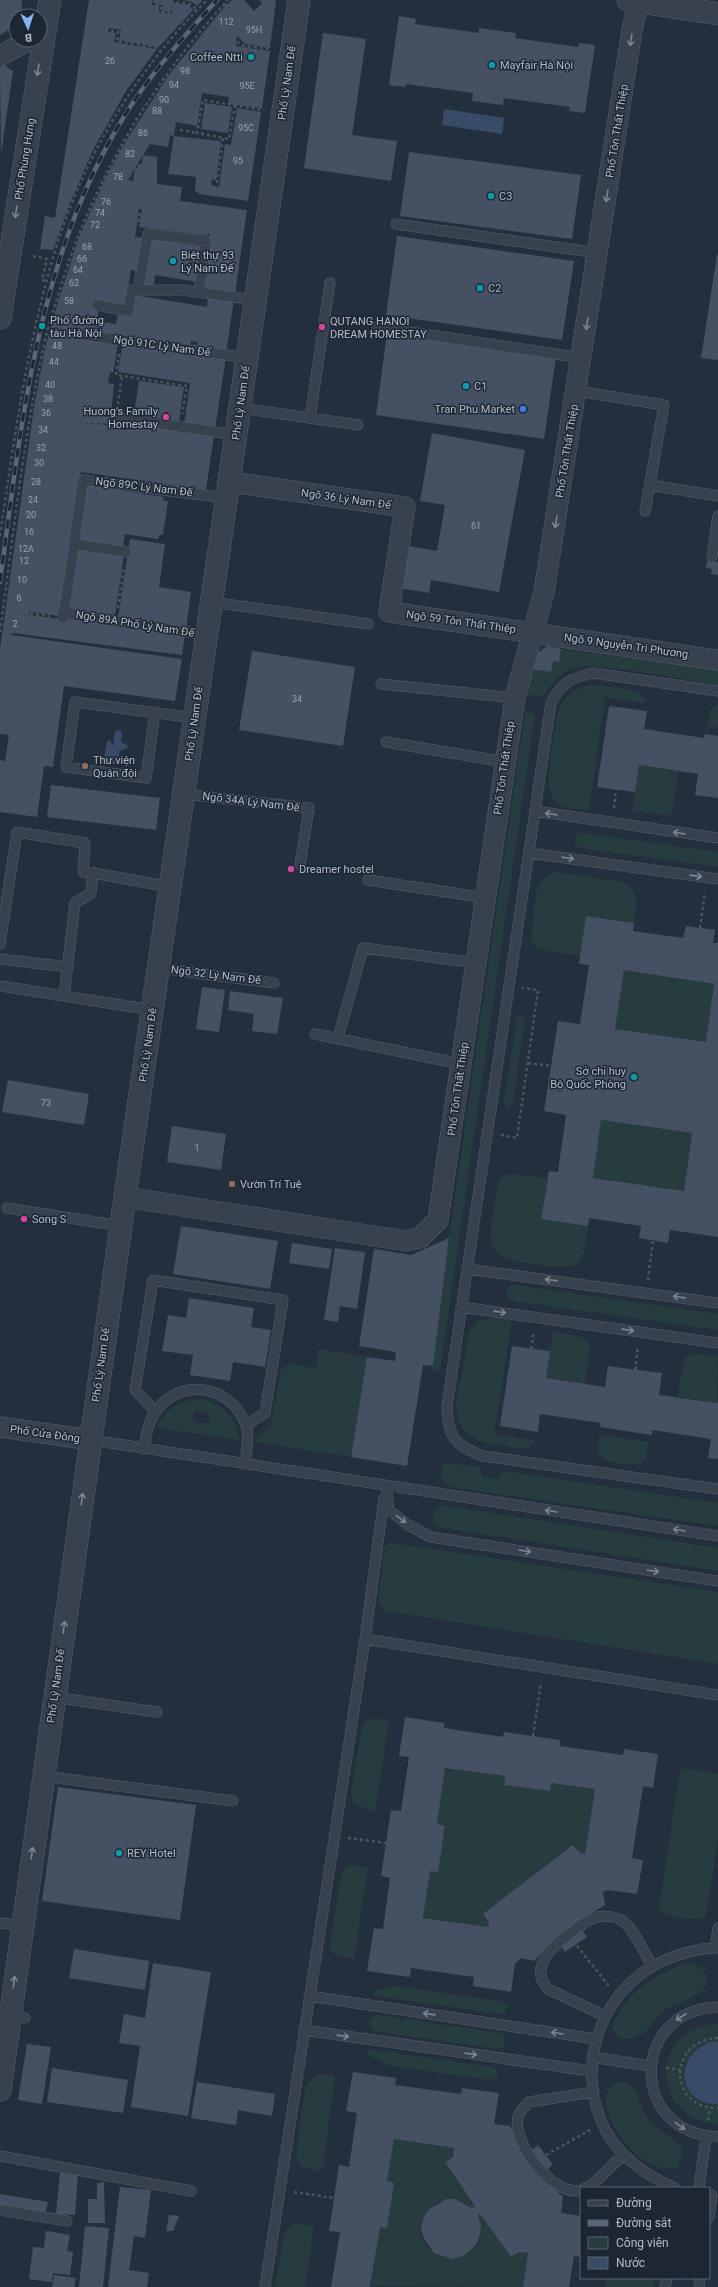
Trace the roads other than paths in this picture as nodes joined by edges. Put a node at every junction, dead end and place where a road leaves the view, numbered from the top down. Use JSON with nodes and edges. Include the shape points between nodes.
{"nodes":[{"id":1,"x":300,"y":0,"type":"edge"},
{"id":2,"x":635,"y":1,"type":"edge"},
{"id":3,"x":718,"y":14,"type":"edge"},
{"id":4,"x":14,"y":48,"type":"edge"},
{"id":5,"x":36,"y":48,"type":"edge"},
{"id":6,"x":0,"y":56,"type":"edge"},
{"id":7,"x":396,"y":224,"type":"dead end"},
{"id":8,"x":598,"y":253,"type":"junction"},
{"id":9,"x":330,"y":283,"type":"dead end"},
{"id":10,"x":138,"y":290,"type":"junction"},
{"id":11,"x":199,"y":292,"type":"junction"},
{"id":12,"x":256,"y":300,"type":"junction"},
{"id":13,"x":97,"y":305,"type":"dead end"},
{"id":14,"x":0,"y":318,"type":"edge"},
{"id":15,"x":377,"y":327,"type":"dead end"},
{"id":16,"x":76,"y":334,"type":"dead end"},
{"id":17,"x":248,"y":358,"type":"junction"},
{"id":18,"x":582,"y":358,"type":"junction"},
{"id":19,"x":576,"y":391,"type":"junction"},
{"id":20,"x":240,"y":408,"type":"junction"},
{"id":21,"x":116,"y":417,"type":"dead end"},
{"id":22,"x":310,"y":418,"type":"junction"},
{"id":23,"x":358,"y":425,"type":"dead end"},
{"id":24,"x":236,"y":435,"type":"junction"},
{"id":25,"x":650,"y":485,"type":"junction"},
{"id":26,"x":228,"y":490,"type":"junction"},
{"id":27,"x":718,"y":496,"type":"edge"},
{"id":28,"x":645,"y":511,"type":"dead end"},
{"id":29,"x":718,"y":516,"type":"edge"},
{"id":30,"x":74,"y":544,"type":"junction"},
{"id":31,"x":126,"y":552,"type":"road end"},
{"id":32,"x":712,"y":557,"type":"dead end"},
{"id":33,"x":70,"y":576,"type":"joint"},
{"id":34,"x":212,"y":602,"type":"junction"},
{"id":35,"x":389,"y":612,"type":"joint"},
{"id":36,"x":368,"y":624,"type":"dead end"},
{"id":37,"x":533,"y":632,"type":"junction"},
{"id":38,"x":207,"y":635,"type":"junction"},
{"id":39,"x":718,"y":660,"type":"edge"},
{"id":40,"x":381,"y":684,"type":"dead end"},
{"id":41,"x":718,"y":691,"type":"edge"},
{"id":42,"x":515,"y":698,"type":"junction"},
{"id":43,"x":156,"y":712,"type":"junction"},
{"id":44,"x":195,"y":718,"type":"junction"},
{"id":45,"x":386,"y":742,"type":"dead end"},
{"id":46,"x":505,"y":762,"type":"junction"},
{"id":47,"x":184,"y":794,"type":"junction"},
{"id":48,"x":535,"y":811,"type":"junction"},
{"id":49,"x":718,"y":838,"type":"edge"},
{"id":50,"x":529,"y":853,"type":"junction"},
{"id":51,"x":300,"y":865,"type":"dead end"},
{"id":52,"x":93,"y":873,"type":"junction"},
{"id":53,"x":718,"y":879,"type":"edge"},
{"id":54,"x":368,"y":880,"type":"dead end"},
{"id":55,"x":171,"y":887,"type":"junction"},
{"id":56,"x":486,"y":898,"type":"junction"},
{"id":57,"x":0,"y":944,"type":"edge"},
{"id":58,"x":0,"y":959,"type":"edge"},
{"id":59,"x":476,"y":963,"type":"junction"},
{"id":60,"x":68,"y":967,"type":"junction"},
{"id":61,"x":159,"y":968,"type":"junction"},
{"id":62,"x":274,"y":983,"type":"dead end"},
{"id":63,"x":0,"y":986,"type":"edge"},
{"id":64,"x":64,"y":996,"type":"junction"},
{"id":65,"x":153,"y":1010,"type":"junction"},
{"id":66,"x":315,"y":1034,"type":"dead end"},
{"id":67,"x":338,"y":1038,"type":"junction"},
{"id":68,"x":461,"y":1064,"type":"junction"},
{"id":69,"x":125,"y":1197,"type":"junction"},
{"id":70,"x":7,"y":1208,"type":"dead end"},
{"id":71,"x":121,"y":1226,"type":"junction"},
{"id":72,"x":467,"y":1269,"type":"junction"},
{"id":73,"x":718,"y":1303,"type":"edge"},
{"id":74,"x":461,"y":1307,"type":"junction"},
{"id":75,"x":718,"y":1343,"type":"edge"},
{"id":76,"x":155,"y":1411,"type":"junction"},
{"id":77,"x":246,"y":1425,"type":"junction"},
{"id":78,"x":0,"y":1427,"type":"edge"},
{"id":79,"x":91,"y":1440,"type":"junction"},
{"id":80,"x":144,"y":1449,"type":"junction"},
{"id":81,"x":245,"y":1464,"type":"junction"},
{"id":82,"x":386,"y":1486,"type":"junction"},
{"id":83,"x":718,"y":1489,"type":"edge"},
{"id":84,"x":718,"y":1536,"type":"edge"},
{"id":85,"x":718,"y":1581,"type":"edge"},
{"id":86,"x":365,"y":1639,"type":"junction"},
{"id":87,"x":718,"y":1695,"type":"edge"},
{"id":88,"x":54,"y":1697,"type":"junction"},
{"id":89,"x":157,"y":1712,"type":"dead end"},
{"id":90,"x":43,"y":1776,"type":"junction"},
{"id":91,"x":233,"y":1801,"type":"dead end"},
{"id":92,"x":0,"y":1923,"type":"edge"},
{"id":93,"x":22,"y":1926,"type":"junction"},
{"id":94,"x":718,"y":1928,"type":"edge"},
{"id":95,"x":717,"y":1948,"type":"edge"},
{"id":96,"x":652,"y":1966,"type":"junction"},
{"id":97,"x":309,"y":1996,"type":"junction"},
{"id":98,"x":718,"y":2007,"type":"edge"},
{"id":99,"x":605,"y":2016,"type":"junction"},
{"id":100,"x":304,"y":2030,"type":"junction"},
{"id":101,"x":596,"y":2039,"type":"junction"},
{"id":102,"x":592,"y":2057,"type":"junction"},
{"id":103,"x":2,"y":2061,"type":"edge"},
{"id":104,"x":650,"y":2066,"type":"junction"},
{"id":105,"x":591,"y":2071,"type":"junction"},
{"id":106,"x":0,"y":2090,"type":"edge"},
{"id":107,"x":593,"y":2092,"type":"junction"},
{"id":108,"x":706,"y":2136,"type":"junction"},
{"id":109,"x":718,"y":2137,"type":"edge"},
{"id":110,"x":624,"y":2154,"type":"junction"},
{"id":111,"x":0,"y":2156,"type":"edge"},
{"id":112,"x":587,"y":2187,"type":"edge"},
{"id":113,"x":673,"y":2187,"type":"edge"},
{"id":114,"x":699,"y":2187,"type":"edge"},
{"id":115,"x":580,"y":2190,"type":"edge"},
{"id":116,"x":191,"y":2191,"type":"dead end"},
{"id":117,"x":713,"y":2195,"type":"edge"},
{"id":118,"x":0,"y":2210,"type":"edge"},
{"id":119,"x":710,"y":2212,"type":"edge"},
{"id":120,"x":66,"y":2221,"type":"dead end"},
{"id":121,"x":265,"y":2287,"type":"edge"}],
"edges":[{"from":1,"to":12,"type":"street","name":"Phố Lý Nam Đế"},
{"from":2,"to":3,"type":"street"},
{"from":2,"to":8,"type":"street","name":"Phố Tôn Thất Thiệp","one_way":true},
{"from":4,"to":6,"type":"street"},
{"from":5,"to":14,"type":"street","name":"Phố Phùng Hưng","one_way":true},
{"from":7,"to":8,"type":"lane"},
{"from":8,"to":18,"type":"street","name":"Phố Tôn Thất Thiệp","one_way":true},
{"from":9,"to":22,"type":"lane"},
{"from":10,"to":11,"type":"lane"},
{"from":10,"to":11,"type":"lane","via":[[148,234],[206,241]]},
{"from":10,"to":13,"type":"lane","via":[[132,290],[128,311]]},
{"from":11,"to":12,"type":"lane"},
{"from":12,"to":17,"type":"street","name":"Phố Lý Nam Đế"},
{"from":15,"to":18,"type":"lane"},
{"from":16,"to":17,"type":"lane","name":"Ngõ 91C Lý Nam Đế"},
{"from":17,"to":20,"type":"street","name":"Phố Lý Nam Đế"},
{"from":18,"to":19,"type":"street","name":"Phố Tôn Thất Thiệp"},
{"from":19,"to":25,"type":"lane","via":[[664,405]]},
{"from":19,"to":37,"type":"street","name":"Phố Tôn Thất Thiệp","one_way":true,"via":[[544,592]]},
{"from":20,"to":22,"type":"lane"},
{"from":20,"to":24,"type":"street","name":"Phố Lý Nam Đế"},
{"from":21,"to":24,"type":"lane"},
{"from":22,"to":23,"type":"lane"},
{"from":24,"to":26,"type":"street","name":"Phố Lý Nam Đế"},
{"from":25,"to":27,"type":"lane"},
{"from":25,"to":28,"type":"lane"},
{"from":26,"to":30,"type":"lane","name":"Ngõ 89C Lý Nam Đế","via":[[83,480]]},
{"from":26,"to":34,"type":"street","name":"Phố Lý Nam Đế"},
{"from":26,"to":35,"type":"street","name":"Ngõ 36 Lý Nam Đế","via":[[405,507]]},
{"from":29,"to":32,"type":"lane"},
{"from":30,"to":31,"type":"lane"},
{"from":30,"to":33,"type":"lane","name":"Ngõ 89C Lý Nam Đế"},
{"from":33,"to":38,"type":"lane","name":"Ngõ 89A Phố Lý Nam Đế","via":[[63,616]]},
{"from":34,"to":36,"type":"lane"},
{"from":34,"to":38,"type":"street","name":"Phố Lý Nam Đế"},
{"from":35,"to":37,"type":"street","name":"Ngõ 59 Tôn Thất Thiệp"},
{"from":37,"to":39,"type":"street","name":"Ngõ 9 Nguyễn Tri Phương"},
{"from":37,"to":42,"type":"street","name":"Phố Tôn Thất Thiệp"},
{"from":38,"to":44,"type":"street","name":"Phố Lý Nam Đế"},
{"from":40,"to":42,"type":"lane"},
{"from":41,"to":48,"type":"lane","via":[[593,673],[573,678],[559,689],[551,703]]},
{"from":42,"to":46,"type":"street","name":"Phố Tôn Thất Thiệp"},
{"from":43,"to":43,"type":"lane","via":[[75,702],[66,767],[146,778]]},
{"from":43,"to":44,"type":"lane"},
{"from":44,"to":47,"type":"street","name":"Phố Lý Nam Đế"},
{"from":45,"to":46,"type":"lane"},
{"from":46,"to":56,"type":"street","name":"Phố Tôn Thất Thiệp"},
{"from":47,"to":51,"type":"lane","name":"Ngõ 34A Lý Nam Đế","via":[[309,808]]},
{"from":47,"to":55,"type":"street","name":"Phố Lý Nam Đế"},
{"from":49,"to":48,"type":"lane","one_way":true},
{"from":48,"to":50,"type":"lane"},
{"from":50,"to":53,"type":"lane","one_way":true},
{"from":50,"to":72,"type":"lane"},
{"from":52,"to":55,"type":"lane"},
{"from":52,"to":57,"type":"lane","via":[[83,872],[85,843],[17,832]]},
{"from":52,"to":60,"type":"lane","via":[[90,894],[75,903]]},
{"from":54,"to":56,"type":"lane"},
{"from":55,"to":61,"type":"street","name":"Phố Lý Nam Đế"},
{"from":56,"to":59,"type":"street","name":"Phố Tôn Thất Thiệp"},
{"from":58,"to":60,"type":"lane"},
{"from":59,"to":67,"type":"lane","via":[[363,948]]},
{"from":59,"to":68,"type":"street","name":"Phố Tôn Thất Thiệp"},
{"from":60,"to":64,"type":"lane"},
{"from":61,"to":62,"type":"lane","name":"Ngõ 32 Lý Nam Đế"},
{"from":61,"to":65,"type":"street","name":"Phố Lý Nam Đế"},
{"from":63,"to":64,"type":"lane"},
{"from":64,"to":65,"type":"lane"},
{"from":65,"to":69,"type":"street","name":"Phố Lý Nam Đế"},
{"from":66,"to":67,"type":"lane"},
{"from":67,"to":68,"type":"lane"},
{"from":68,"to":69,"type":"street","name":"Phố Tôn Thất Thiệp","via":[[438,1220],[420,1238],[406,1240]]},
{"from":69,"to":71,"type":"street","name":"Phố Lý Nam Đế"},
{"from":70,"to":71,"type":"lane"},
{"from":71,"to":79,"type":"street","name":"Phố Lý Nam Đế"},
{"from":73,"to":72,"type":"lane","one_way":true},
{"from":72,"to":74,"type":"lane"},
{"from":74,"to":75,"type":"lane","one_way":true},
{"from":74,"to":83,"type":"lane","via":[[447,1406],[448,1425],[453,1440],[466,1450],[483,1456]]},
{"from":76,"to":77,"type":"lane","via":[[166,1399],[197,1388],[213,1391],[228,1398],[239,1410]]},
{"from":76,"to":77,"type":"lane","via":[[135,1390],[152,1280],[283,1300],[265,1413]]},
{"from":76,"to":80,"type":"lane","via":[[148,1426]]},
{"from":77,"to":81,"type":"lane","via":[[248,1441]]},
{"from":78,"to":79,"type":"street","name":"Phố Cửa Đông"},
{"from":79,"to":80,"type":"lane"},
{"from":88,"to":79,"type":"street","name":"Phố Lý Nam Đế","one_way":true},
{"from":80,"to":81,"type":"lane"},
{"from":81,"to":82,"type":"lane"},
{"from":84,"to":82,"type":"lane","one_way":true},
{"from":82,"to":85,"type":"lane","one_way":true,"via":[[389,1510],[408,1525],[431,1537]]},
{"from":82,"to":86,"type":"lane"},
{"from":86,"to":87,"type":"lane"},
{"from":86,"to":97,"type":"lane"},
{"from":88,"to":89,"type":"lane"},
{"from":88,"to":90,"type":"street","name":"Phố Lý Nam Đế"},
{"from":90,"to":91,"type":"lane"},
{"from":93,"to":90,"type":"street","name":"Phố Lý Nam Đế","one_way":true},
{"from":92,"to":93,"type":"lane"},
{"from":103,"to":93,"type":"street","name":"Phố Lý Nam Đế","one_way":true,"via":[[17,2017]]},
{"from":94,"to":95,"type":"lane"},
{"from":95,"to":96,"type":"lane","via":[[683,1952]]},
{"from":96,"to":99,"type":"lane","via":[[628,1984]]},
{"from":96,"to":99,"type":"lane","via":[[631,1929],[620,1919],[598,1916],[552,1947],[543,1959],[539,1974],[543,1983],[548,1989]]},
{"from":97,"to":100,"type":"lane"},
{"from":101,"to":97,"type":"lane","one_way":true},
{"from":98,"to":104,"type":"lane","one_way":true,"via":[[703,2007],[683,2015],[667,2028],[656,2046]]},
{"from":99,"to":101,"type":"lane"},
{"from":100,"to":105,"type":"lane","one_way":true},
{"from":100,"to":121,"type":"lane"},
{"from":101,"to":102,"type":"lane"},
{"from":102,"to":104,"type":"lane"},
{"from":102,"to":105,"type":"lane"},
{"from":103,"to":106,"type":"street","name":"Phố Lý Nam Đế"},
{"from":104,"to":108,"type":"lane","one_way":true,"via":[[651,2085],[658,2103],[670,2119],[686,2130]]},
{"from":105,"to":107,"type":"lane"},
{"from":107,"to":110,"type":"lane","via":[[603,2123]]},
{"from":107,"to":115,"type":"lane","via":[[529,2102],[519,2114],[518,2131],[523,2144],[546,2177],[558,2187]]},
{"from":108,"to":109,"type":"lane"},
{"from":108,"to":114,"type":"lane"},
{"from":110,"to":112,"type":"lane"},
{"from":110,"to":113,"type":"lane","via":[[650,2177]]},
{"from":111,"to":116,"type":"lane"},
{"from":117,"to":119,"type":"lane"},
{"from":118,"to":120,"type":"lane"}]}
